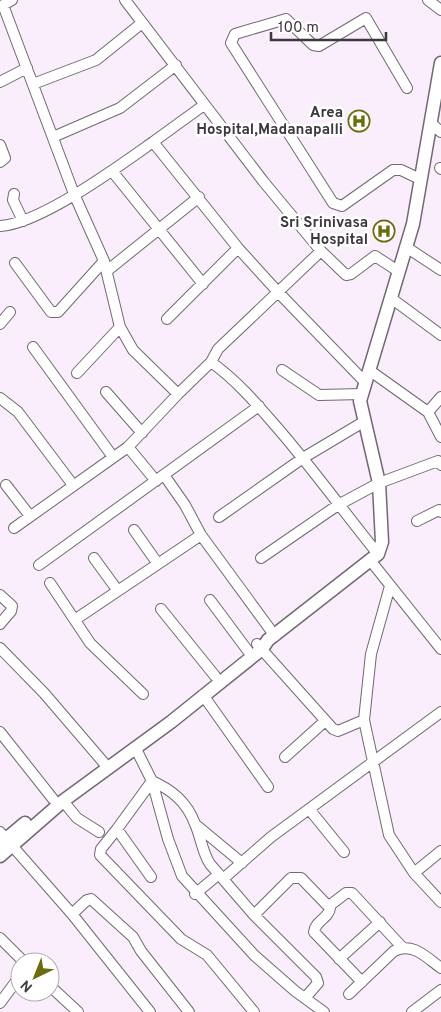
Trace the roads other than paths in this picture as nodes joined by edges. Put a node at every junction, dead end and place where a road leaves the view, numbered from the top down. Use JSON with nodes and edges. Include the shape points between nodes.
{"nodes":[{"id":1,"x":125,"y":0,"type":"edge"},
{"id":2,"x":428,"y":0,"type":"edge"},
{"id":3,"x":5,"y":3,"type":"edge"},
{"id":4,"x":441,"y":10,"type":"edge"},
{"id":5,"x":142,"y":22,"type":"junction"},
{"id":6,"x":441,"y":63,"type":"edge"},
{"id":7,"x":176,"y":65,"type":"junction"},
{"id":8,"x":27,"y":68,"type":"junction"},
{"id":9,"x":0,"y":82,"type":"edge"},
{"id":10,"x":33,"y":84,"type":"junction"},
{"id":11,"x":407,"y":88,"type":"dead end"},
{"id":12,"x":204,"y":105,"type":"junction"},
{"id":13,"x":436,"y":128,"type":"edge"},
{"id":14,"x":53,"y":138,"type":"junction"},
{"id":15,"x":153,"y":142,"type":"junction"},
{"id":16,"x":0,"y":145,"type":"edge"},
{"id":17,"x":0,"y":162,"type":"edge"},
{"id":18,"x":112,"y":172,"type":"junction"},
{"id":19,"x":420,"y":179,"type":"junction"},
{"id":20,"x":14,"y":194,"type":"dead end"},
{"id":21,"x":74,"y":194,"type":"junction"},
{"id":22,"x":199,"y":197,"type":"junction"},
{"id":23,"x":23,"y":221,"type":"junction"},
{"id":24,"x":0,"y":226,"type":"edge"},
{"id":25,"x":158,"y":229,"type":"junction"},
{"id":26,"x":406,"y":247,"type":"junction"},
{"id":27,"x":238,"y":248,"type":"junction"},
{"id":28,"x":321,"y":251,"type":"junction"},
{"id":29,"x":15,"y":262,"type":"dead end"},
{"id":30,"x":106,"y":266,"type":"junction"},
{"id":31,"x":441,"y":270,"type":"edge"},
{"id":32,"x":398,"y":272,"type":"junction"},
{"id":33,"x":202,"y":284,"type":"junction"},
{"id":34,"x":277,"y":292,"type":"junction"},
{"id":35,"x":391,"y":298,"type":"junction"},
{"id":36,"x":10,"y":312,"type":"dead end"},
{"id":37,"x":168,"y":319,"type":"dead end"},
{"id":38,"x":0,"y":324,"type":"edge"},
{"id":39,"x":120,"y":326,"type":"junction"},
{"id":40,"x":441,"y":335,"type":"edge"},
{"id":41,"x":33,"y":347,"type":"dead end"},
{"id":42,"x":211,"y":362,"type":"junction"},
{"id":43,"x":282,"y":370,"type":"dead end"},
{"id":44,"x":77,"y":373,"type":"dead end"},
{"id":45,"x":367,"y":376,"type":"junction"},
{"id":46,"x":106,"y":392,"type":"dead end"},
{"id":47,"x":178,"y":394,"type":"junction"},
{"id":48,"x":362,"y":394,"type":"junction"},
{"id":49,"x":441,"y":397,"type":"edge"},
{"id":50,"x":0,"y":398,"type":"edge"},
{"id":51,"x":259,"y":406,"type":"junction"},
{"id":52,"x":428,"y":412,"type":"junction"},
{"id":53,"x":365,"y":421,"type":"junction"},
{"id":54,"x":142,"y":432,"type":"junction"},
{"id":55,"x":441,"y":437,"type":"edge"},
{"id":56,"x":128,"y":447,"type":"junction"},
{"id":57,"x":113,"y":457,"type":"junction"},
{"id":58,"x":303,"y":458,"type":"junction"},
{"id":59,"x":439,"y":462,"type":"edge"},
{"id":60,"x":160,"y":478,"type":"junction"},
{"id":61,"x":379,"y":483,"type":"junction"},
{"id":62,"x":6,"y":485,"type":"dead end"},
{"id":63,"x":73,"y":485,"type":"junction"},
{"id":64,"x":338,"y":505,"type":"junction"},
{"id":65,"x":441,"y":512,"type":"edge"},
{"id":66,"x":30,"y":516,"type":"junction"},
{"id":67,"x":220,"y":517,"type":"dead end"},
{"id":68,"x":417,"y":521,"type":"dead end"},
{"id":69,"x":14,"y":528,"type":"dead end"},
{"id":70,"x":134,"y":530,"type":"dead end"},
{"id":71,"x":201,"y":535,"type":"junction"},
{"id":72,"x":374,"y":557,"type":"junction"},
{"id":73,"x":94,"y":558,"type":"dead end"},
{"id":74,"x":260,"y":558,"type":"dead end"},
{"id":75,"x":158,"y":564,"type":"junction"},
{"id":76,"x":39,"y":565,"type":"dead end"},
{"id":77,"x":50,"y":583,"type":"dead end"},
{"id":78,"x":390,"y":586,"type":"junction"},
{"id":79,"x":118,"y":591,"type":"junction"},
{"id":80,"x":0,"y":596,"type":"edge"},
{"id":81,"x":210,"y":600,"type":"dead end"},
{"id":82,"x":161,"y":610,"type":"dead end"},
{"id":83,"x":76,"y":620,"type":"junction"},
{"id":84,"x":0,"y":624,"type":"edge"},
{"id":85,"x":262,"y":644,"type":"junction"},
{"id":86,"x":0,"y":648,"type":"edge"},
{"id":87,"x":441,"y":649,"type":"edge"},
{"id":88,"x":215,"y":676,"type":"junction"},
{"id":89,"x":143,"y":694,"type":"dead end"},
{"id":90,"x":203,"y":696,"type":"junction"},
{"id":91,"x":441,"y":712,"type":"edge"},
{"id":92,"x":168,"y":718,"type":"junction"},
{"id":93,"x":364,"y":720,"type":"junction"},
{"id":94,"x":325,"y":721,"type":"junction"},
{"id":95,"x":0,"y":732,"type":"edge"},
{"id":96,"x":136,"y":749,"type":"junction"},
{"id":97,"x":285,"y":757,"type":"dead end"},
{"id":98,"x":372,"y":762,"type":"junction"},
{"id":99,"x":104,"y":763,"type":"junction"},
{"id":100,"x":152,"y":781,"type":"junction"},
{"id":101,"x":268,"y":787,"type":"dead end"},
{"id":102,"x":58,"y":800,"type":"junction"},
{"id":103,"x":309,"y":809,"type":"junction"},
{"id":104,"x":196,"y":824,"type":"junction"},
{"id":105,"x":117,"y":829,"type":"junction"},
{"id":106,"x":99,"y":832,"type":"dead end"},
{"id":107,"x":4,"y":840,"type":"edge"},
{"id":108,"x":441,"y":851,"type":"edge"},
{"id":109,"x":344,"y":852,"type":"dead end"},
{"id":110,"x":0,"y":856,"type":"edge"},
{"id":111,"x":242,"y":863,"type":"junction"},
{"id":112,"x":414,"y":873,"type":"junction"},
{"id":113,"x":151,"y":877,"type":"dead end"},
{"id":114,"x":221,"y":877,"type":"junction"},
{"id":115,"x":195,"y":894,"type":"junction"},
{"id":116,"x":441,"y":902,"type":"edge"},
{"id":117,"x":329,"y":906,"type":"junction"},
{"id":118,"x":72,"y":914,"type":"junction"},
{"id":119,"x":254,"y":915,"type":"junction"},
{"id":120,"x":380,"y":922,"type":"junction"},
{"id":121,"x":0,"y":938,"type":"edge"},
{"id":122,"x":402,"y":947,"type":"junction"},
{"id":123,"x":14,"y":952,"type":"edge"},
{"id":124,"x":339,"y":959,"type":"junction"},
{"id":125,"x":441,"y":968,"type":"edge"},
{"id":126,"x":362,"y":982,"type":"junction"},
{"id":127,"x":10,"y":990,"type":"edge"},
{"id":128,"x":440,"y":991,"type":"edge"},
{"id":129,"x":349,"y":994,"type":"dead end"},
{"id":130,"x":60,"y":997,"type":"edge"},
{"id":131,"x":305,"y":998,"type":"junction"},
{"id":132,"x":0,"y":1003,"type":"edge"},
{"id":133,"x":71,"y":1010,"type":"edge"},
{"id":134,"x":150,"y":1012,"type":"edge"},
{"id":135,"x":190,"y":1012,"type":"edge"},
{"id":136,"x":254,"y":1012,"type":"edge"},
{"id":137,"x":324,"y":1012,"type":"edge"},
{"id":138,"x":412,"y":1012,"type":"edge"}],
"edges":[{"from":1,"to":5,"type":"street"},
{"from":2,"to":4,"type":"street"},
{"from":3,"to":8,"type":"street"},
{"from":5,"to":7,"type":"street"},
{"from":5,"to":10,"type":"street","via":[[96,60]]},
{"from":6,"to":13,"type":"main road"},
{"from":7,"to":12,"type":"street"},
{"from":7,"to":14,"type":"street","via":[[120,108]]},
{"from":8,"to":9,"type":"street"},
{"from":8,"to":10,"type":"street"},
{"from":10,"to":14,"type":"street"},
{"from":11,"to":19,"type":"street","via":[[366,18],[319,46],[313,45],[286,19],[235,34],[232,38],[231,43],[241,60],[333,203],[342,206],[393,170],[401,170]]},
{"from":12,"to":15,"type":"street"},
{"from":12,"to":28,"type":"street"},
{"from":13,"to":19,"type":"main road"},
{"from":14,"to":21,"type":"street"},
{"from":15,"to":18,"type":"street"},
{"from":15,"to":22,"type":"street"},
{"from":16,"to":17,"type":"street","via":[[6,157]]},
{"from":18,"to":21,"type":"street"},
{"from":18,"to":25,"type":"street"},
{"from":19,"to":26,"type":"main road"},
{"from":20,"to":23,"type":"street","via":[[13,200]]},
{"from":21,"to":23,"type":"street"},
{"from":21,"to":30,"type":"street"},
{"from":22,"to":25,"type":"street"},
{"from":22,"to":27,"type":"street"},
{"from":23,"to":24,"type":"street"},
{"from":25,"to":30,"type":"street"},
{"from":25,"to":33,"type":"street"},
{"from":26,"to":31,"type":"street"},
{"from":26,"to":32,"type":"main road"},
{"from":27,"to":33,"type":"street"},
{"from":27,"to":34,"type":"street"},
{"from":28,"to":32,"type":"street","via":[[346,275],[375,256]]},
{"from":28,"to":34,"type":"street"},
{"from":29,"to":30,"type":"street","via":[[54,313]]},
{"from":30,"to":39,"type":"street"},
{"from":32,"to":35,"type":"main road"},
{"from":33,"to":37,"type":"street"},
{"from":34,"to":42,"type":"street","via":[[218,349]]},
{"from":34,"to":45,"type":"street"},
{"from":35,"to":40,"type":"street"},
{"from":35,"to":45,"type":"main road"},
{"from":36,"to":38,"type":"street"},
{"from":39,"to":44,"type":"street"},
{"from":39,"to":47,"type":"street","via":[[133,350]]},
{"from":41,"to":57,"type":"street"},
{"from":42,"to":47,"type":"street"},
{"from":42,"to":51,"type":"street"},
{"from":43,"to":48,"type":"street","via":[[319,395]]},
{"from":45,"to":48,"type":"main road"},
{"from":45,"to":52,"type":"street"},
{"from":46,"to":54,"type":"street"},
{"from":47,"to":54,"type":"street"},
{"from":48,"to":53,"type":"main road","via":[[360,401]]},
{"from":49,"to":52,"type":"street"},
{"from":50,"to":63,"type":"street","via":[[18,412]]},
{"from":51,"to":58,"type":"street"},
{"from":51,"to":60,"type":"street"},
{"from":52,"to":55,"type":"street"},
{"from":53,"to":58,"type":"street"},
{"from":53,"to":61,"type":"main road"},
{"from":54,"to":56,"type":"street"},
{"from":56,"to":57,"type":"street"},
{"from":56,"to":60,"type":"street"},
{"from":57,"to":63,"type":"street"},
{"from":58,"to":64,"type":"street"},
{"from":58,"to":67,"type":"street"},
{"from":59,"to":61,"type":"street"},
{"from":60,"to":71,"type":"street","via":[[185,505]]},
{"from":60,"to":76,"type":"street"},
{"from":61,"to":64,"type":"street"},
{"from":61,"to":72,"type":"main road","via":[[382,542]]},
{"from":62,"to":66,"type":"street"},
{"from":63,"to":66,"type":"street"},
{"from":64,"to":72,"type":"street"},
{"from":64,"to":74,"type":"street"},
{"from":65,"to":68,"type":"street","via":[[439,510]]},
{"from":66,"to":69,"type":"street"},
{"from":70,"to":75,"type":"street"},
{"from":71,"to":75,"type":"street"},
{"from":71,"to":85,"type":"street"},
{"from":72,"to":78,"type":"street"},
{"from":72,"to":85,"type":"main road"},
{"from":73,"to":79,"type":"street"},
{"from":75,"to":79,"type":"street"},
{"from":77,"to":83,"type":"street"},
{"from":78,"to":87,"type":"street"},
{"from":78,"to":93,"type":"street","via":[[371,654]]},
{"from":79,"to":83,"type":"street"},
{"from":80,"to":84,"type":"street","via":[[12,606]]},
{"from":81,"to":85,"type":"street"},
{"from":82,"to":88,"type":"street"},
{"from":83,"to":89,"type":"street","via":[[90,643]]},
{"from":85,"to":88,"type":"main road"},
{"from":85,"to":90,"type":"main road"},
{"from":85,"to":94,"type":"street"},
{"from":86,"to":99,"type":"street"},
{"from":88,"to":92,"type":"main road"},
{"from":90,"to":92,"type":"main road"},
{"from":90,"to":101,"type":"street"},
{"from":91,"to":98,"type":"street"},
{"from":92,"to":96,"type":"main road"},
{"from":92,"to":99,"type":"main road"},
{"from":93,"to":94,"type":"street","via":[[338,731]]},
{"from":93,"to":98,"type":"street"},
{"from":94,"to":97,"type":"street"},
{"from":95,"to":102,"type":"street"},
{"from":96,"to":100,"type":"street"},
{"from":96,"to":102,"type":"main road"},
{"from":98,"to":103,"type":"street"},
{"from":98,"to":112,"type":"street","via":[[389,835]]},
{"from":99,"to":102,"type":"main road"},
{"from":100,"to":104,"type":"street","via":[[171,789]]},
{"from":100,"to":105,"type":"street"},
{"from":100,"to":115,"type":"street","via":[[174,857]]},
{"from":102,"to":106,"type":"street"},
{"from":102,"to":107,"type":"main road"},
{"from":103,"to":109,"type":"street"},
{"from":103,"to":111,"type":"street"},
{"from":104,"to":111,"type":"street"},
{"from":104,"to":114,"type":"street","via":[[205,856]]},
{"from":105,"to":113,"type":"street"},
{"from":105,"to":136,"type":"street","via":[[100,855],[181,939],[207,955]]},
{"from":107,"to":110,"type":"main road"},
{"from":107,"to":118,"type":"street"},
{"from":108,"to":112,"type":"street"},
{"from":111,"to":114,"type":"street"},
{"from":112,"to":116,"type":"street"},
{"from":114,"to":115,"type":"street"},
{"from":114,"to":119,"type":"street"},
{"from":115,"to":131,"type":"street","via":[[254,955]]},
{"from":117,"to":119,"type":"street","via":[[301,878],[294,877]]},
{"from":117,"to":120,"type":"street","via":[[352,892]]},
{"from":117,"to":124,"type":"street","via":[[330,912],[315,925],[314,932]]},
{"from":118,"to":134,"type":"street"},
{"from":118,"to":135,"type":"street","via":[[91,899],[133,937]]},
{"from":119,"to":131,"type":"street","via":[[318,979]]},
{"from":120,"to":122,"type":"street"},
{"from":120,"to":124,"type":"street"},
{"from":121,"to":123,"type":"street"},
{"from":122,"to":125,"type":"street","via":[[418,951]]},
{"from":122,"to":126,"type":"street","via":[[394,950]]},
{"from":124,"to":126,"type":"street"},
{"from":126,"to":129,"type":"street"},
{"from":127,"to":132,"type":"street"},
{"from":128,"to":138,"type":"street"},
{"from":130,"to":133,"type":"street"},
{"from":131,"to":137,"type":"street"}]}
